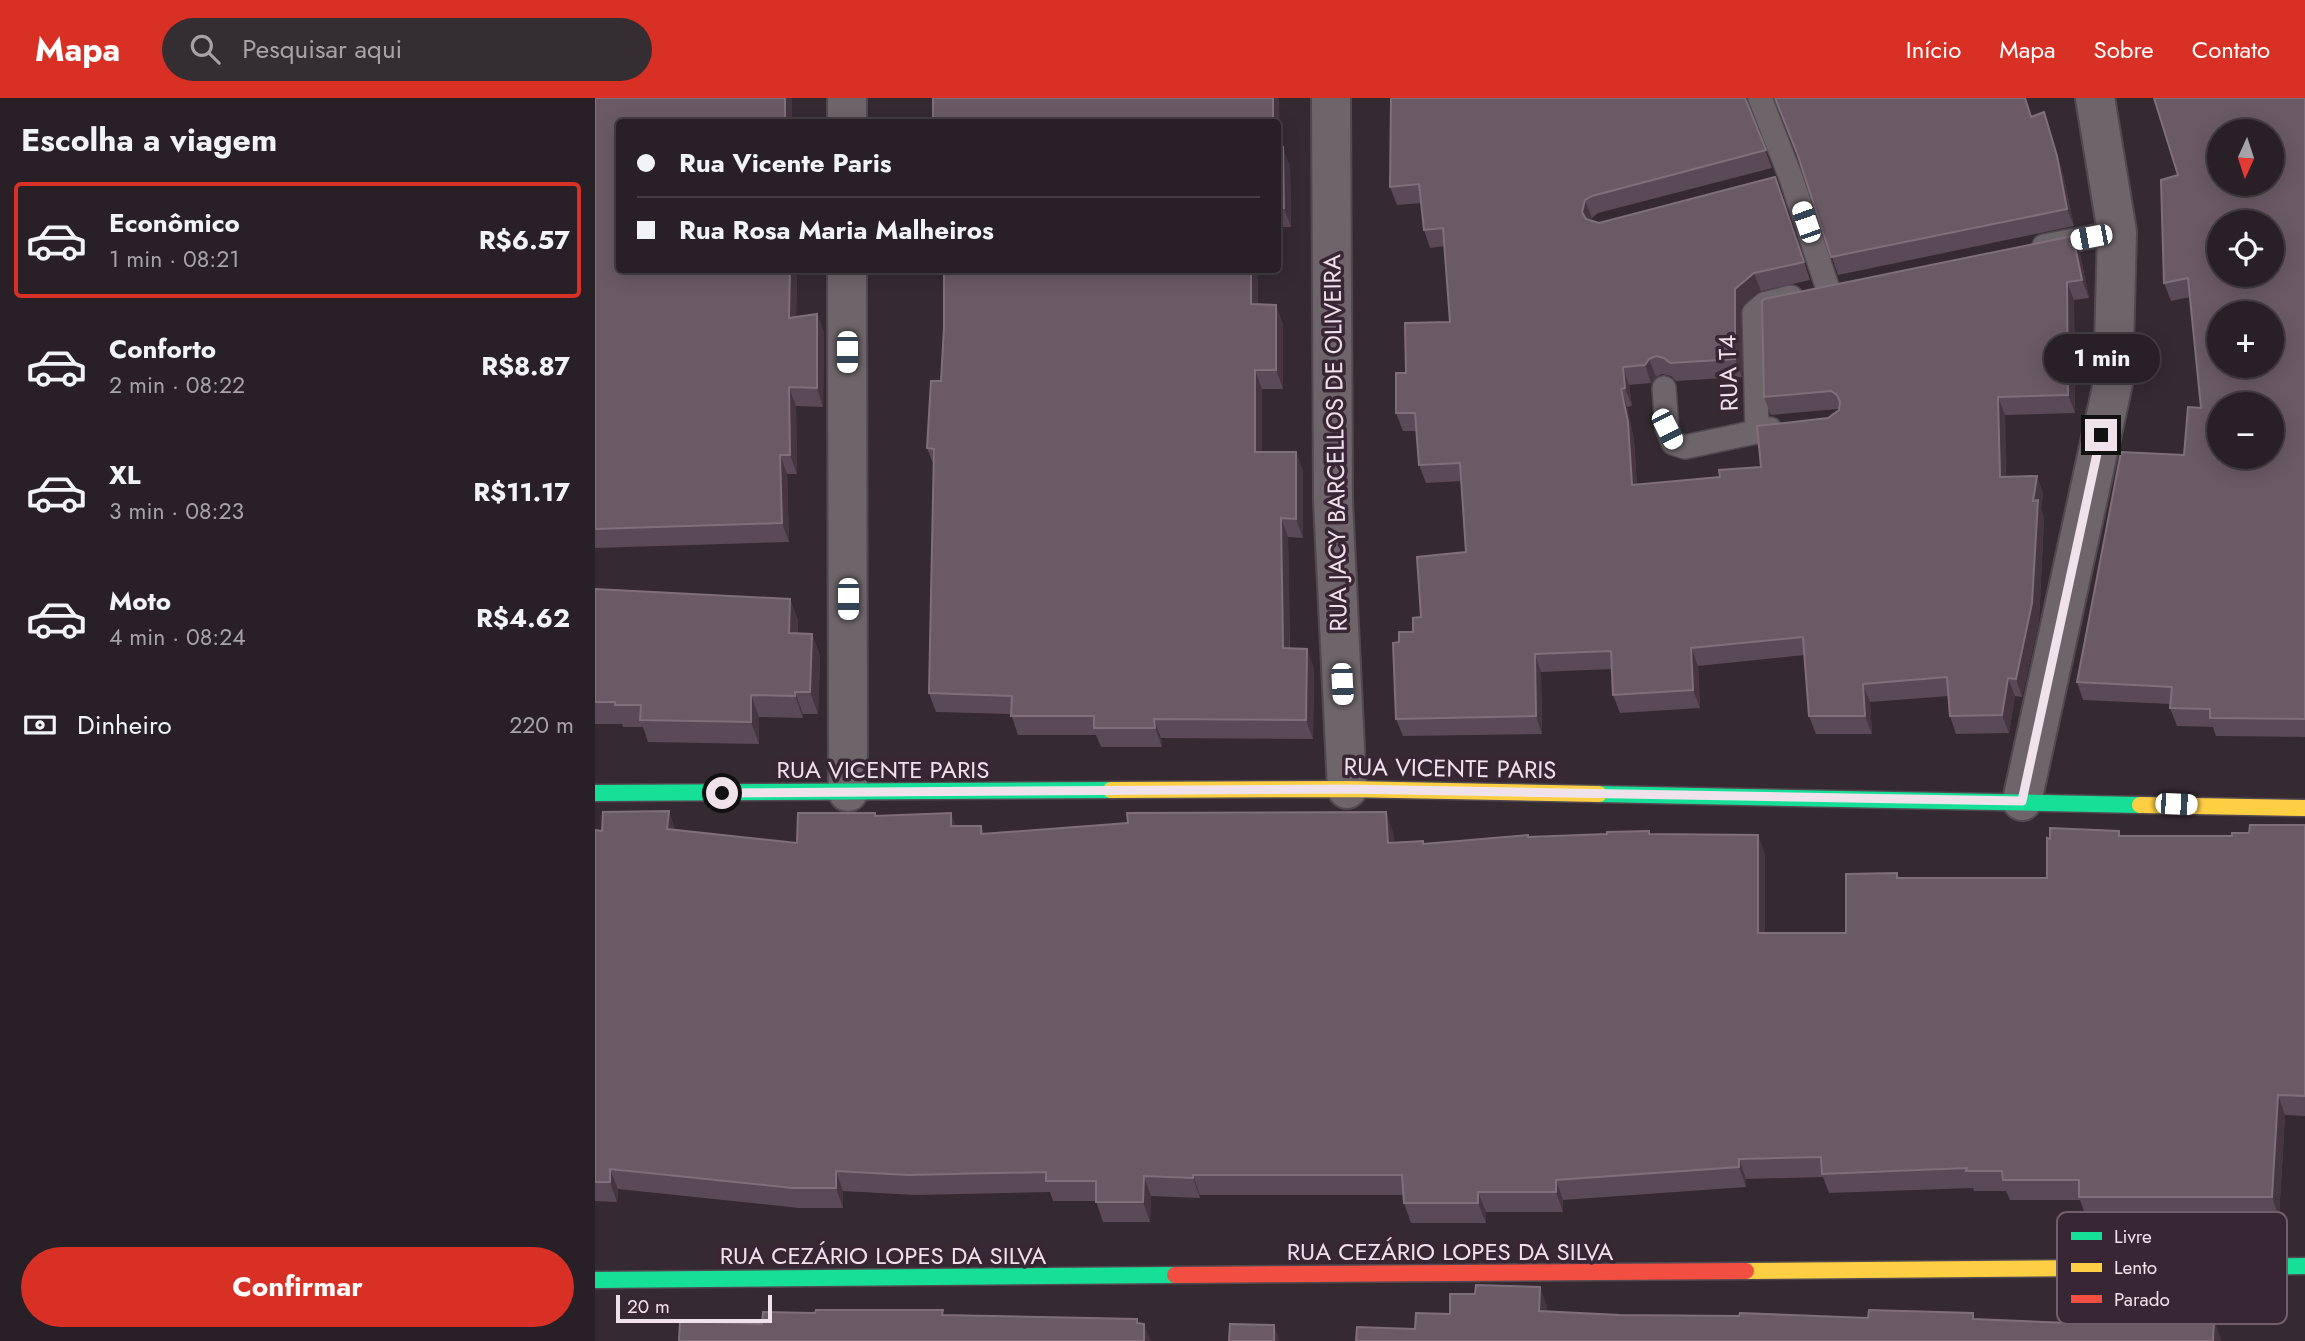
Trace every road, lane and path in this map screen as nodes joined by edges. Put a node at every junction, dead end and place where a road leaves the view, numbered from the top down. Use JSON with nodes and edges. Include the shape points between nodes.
{"nodes":[{"id":1,"x":847,"y":98,"type":"edge"},
{"id":2,"x":1331,"y":98,"type":"edge"},
{"id":3,"x":1760,"y":98,"type":"edge"},
{"id":4,"x":2095,"y":98,"type":"edge"},
{"id":5,"x":847,"y":119,"type":"edge"},
{"id":6,"x":1791,"y":178,"type":"junction"},
{"id":7,"x":1764,"y":185,"type":"edge"},
{"id":8,"x":2117,"y":232,"type":"junction"},
{"id":9,"x":2025,"y":250,"type":"edge"},
{"id":10,"x":847,"y":273,"type":"edge"},
{"id":11,"x":1855,"y":284,"type":"edge"},
{"id":12,"x":1828,"y":289,"type":"junction"},
{"id":13,"x":1664,"y":388,"type":"dead end"},
{"id":14,"x":1795,"y":426,"type":"edge"},
{"id":15,"x":1756,"y":430,"type":"junction"},
{"id":16,"x":1347,"y":789,"type":"junction"},
{"id":17,"x":848,"y":792,"type":"junction"},
{"id":18,"x":595,"y":793,"type":"edge"},
{"id":19,"x":2022,"y":801,"type":"junction"},
{"id":20,"x":2305,"y":808,"type":"edge"},
{"id":21,"x":2287,"y":1266,"type":"edge"},
{"id":22,"x":2305,"y":1266,"type":"edge"},
{"id":23,"x":2057,"y":1268,"type":"edge"},
{"id":24,"x":595,"y":1280,"type":"edge"}],
"edges":[{"from":1,"to":5,"type":"street"},
{"from":2,"to":16,"type":"street","name":"RUA JACY BARCELLOS DE OLIVEIRA","via":[[1332,501]]},
{"from":3,"to":6,"type":"lane"},
{"from":4,"to":8,"type":"street"},
{"from":6,"to":7,"type":"lane"},
{"from":6,"to":12,"type":"lane"},
{"from":8,"to":9,"type":"lane"},
{"from":8,"to":19,"type":"street","via":[[2113,383]]},
{"from":10,"to":17,"type":"street"},
{"from":11,"to":12,"type":"lane"},
{"from":12,"to":15,"type":"lane","name":"RUA T4","via":[[1764,303],[1754,313]]},
{"from":13,"to":15,"type":"lane","via":[[1667,429],[1674,443],[1685,447]]},
{"from":14,"to":15,"type":"lane"},
{"from":16,"to":17,"type":"street","name":"RUA VICENTE PARIS"},
{"from":16,"to":19,"type":"street","name":"RUA VICENTE PARIS"},
{"from":17,"to":18,"type":"street","name":"RUA VICENTE PARIS"},
{"from":19,"to":20,"type":"street","name":"RUA VICENTE PARIS"},
{"from":21,"to":22,"type":"street","name":"RUA CEZÁRIO LOPES DA SILVA"},
{"from":23,"to":24,"type":"street","name":"RUA CEZÁRIO LOPES DA SILVA"}]}
